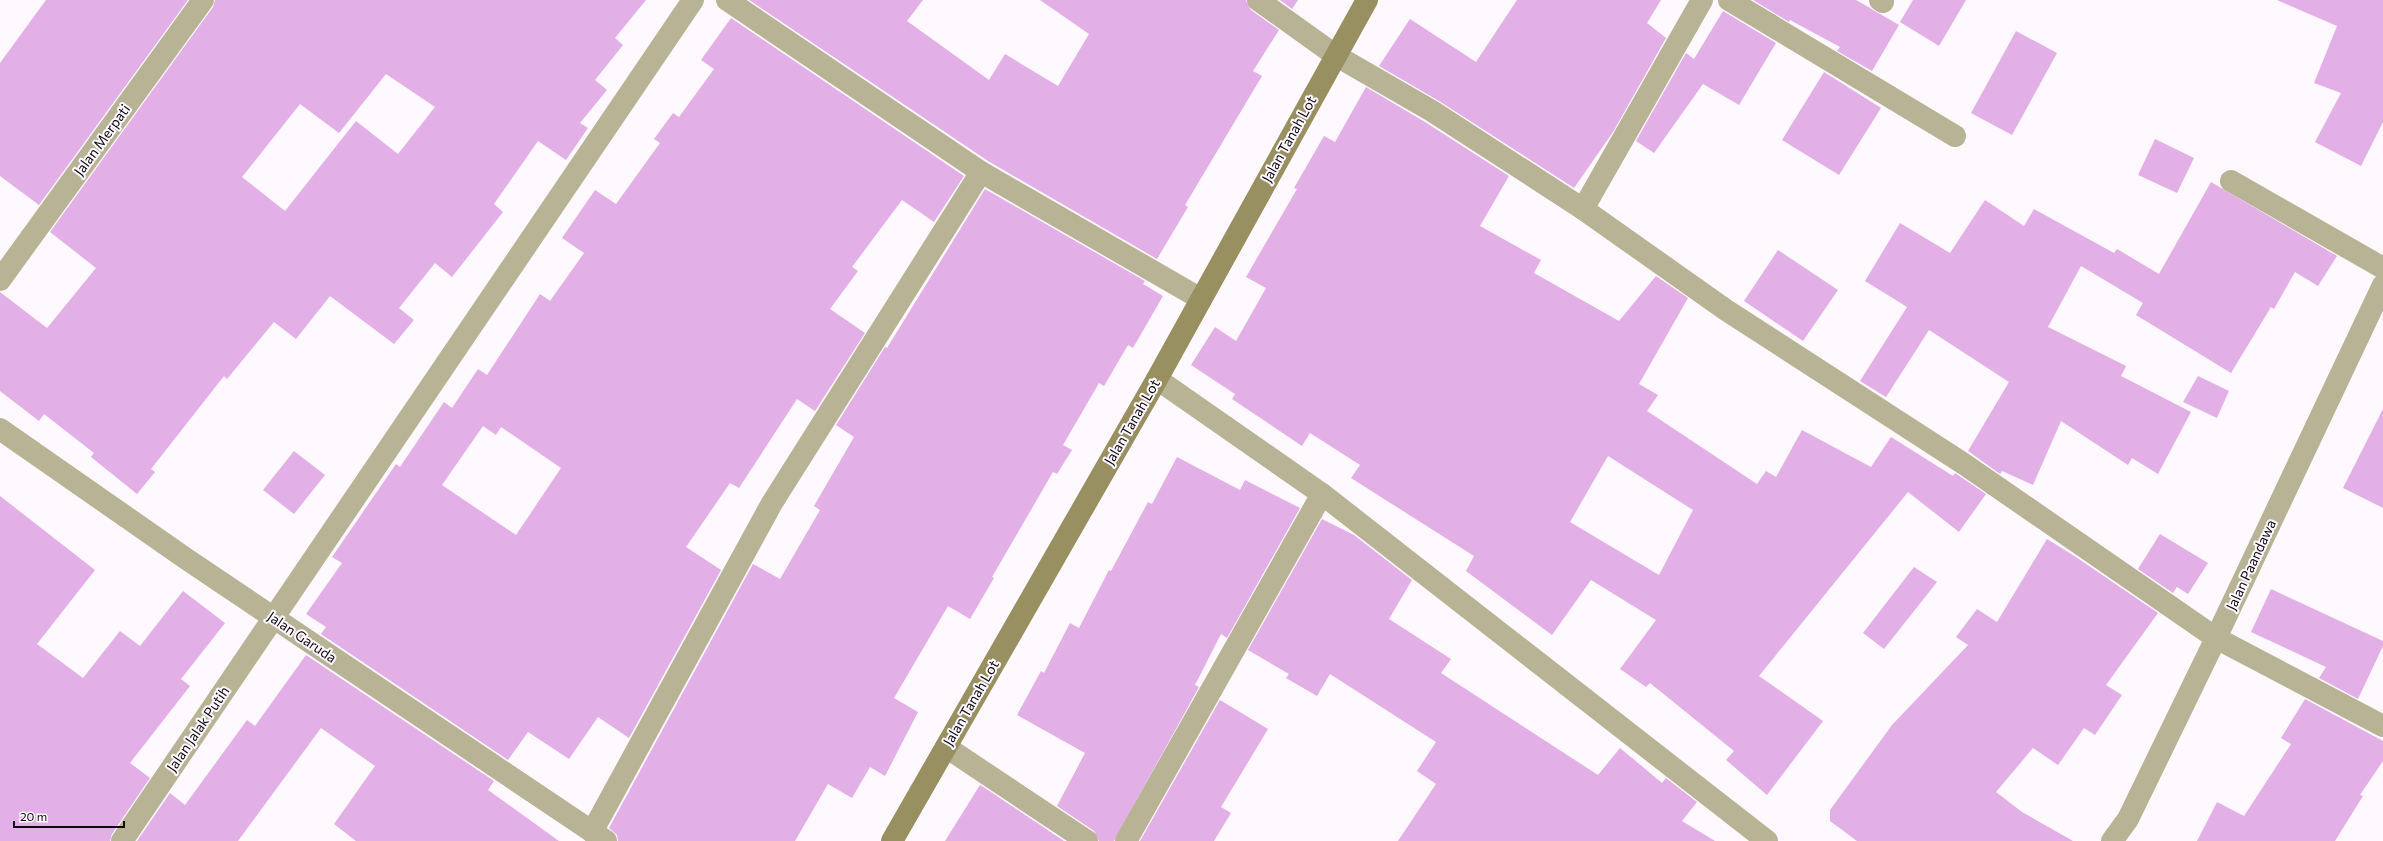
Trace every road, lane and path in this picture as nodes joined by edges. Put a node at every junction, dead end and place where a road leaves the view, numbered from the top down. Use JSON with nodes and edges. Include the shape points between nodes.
{"nodes":[{"id":1,"x":203,"y":0,"type":"edge"},
{"id":2,"x":692,"y":0,"type":"edge"},
{"id":3,"x":727,"y":0,"type":"edge"},
{"id":4,"x":1258,"y":0,"type":"edge"},
{"id":5,"x":1366,"y":0,"type":"edge"},
{"id":6,"x":1702,"y":0,"type":"edge"},
{"id":7,"x":1729,"y":0,"type":"edge"},
{"id":8,"x":1336,"y":55,"type":"junction"},
{"id":9,"x":1955,"y":136,"type":"dead end"},
{"id":10,"x":981,"y":172,"type":"junction"},
{"id":11,"x":2231,"y":181,"type":"dead end"},
{"id":12,"x":1583,"y":209,"type":"junction"},
{"id":13,"x":2383,"y":268,"type":"edge"},
{"id":14,"x":0,"y":280,"type":"edge"},
{"id":15,"x":2383,"y":286,"type":"edge"},
{"id":16,"x":1201,"y":299,"type":"junction"},
{"id":17,"x":1157,"y":379,"type":"junction"},
{"id":18,"x":0,"y":430,"type":"edge"},
{"id":19,"x":1322,"y":494,"type":"junction"},
{"id":20,"x":273,"y":617,"type":"junction"},
{"id":21,"x":2216,"y":638,"type":"junction"},
{"id":22,"x":2383,"y":726,"type":"edge"},
{"id":23,"x":946,"y":747,"type":"junction"},
{"id":24,"x":599,"y":837,"type":"edge"},
{"id":25,"x":122,"y":841,"type":"edge"},
{"id":26,"x":892,"y":841,"type":"edge"},
{"id":27,"x":1087,"y":841,"type":"edge"},
{"id":28,"x":1126,"y":841,"type":"edge"},
{"id":29,"x":1767,"y":841,"type":"edge"},
{"id":30,"x":2112,"y":841,"type":"edge"}],
"edges":[{"from":1,"to":14,"type":"street","name":"Jalan Merpati"},
{"from":2,"to":20,"type":"street","name":"Jalan Jalak Putih"},
{"from":3,"to":10,"type":"street"},
{"from":4,"to":8,"type":"street"},
{"from":5,"to":8,"type":"main road","name":"Jalan Tanah Lot"},
{"from":6,"to":12,"type":"street"},
{"from":7,"to":9,"type":"street"},
{"from":8,"to":12,"type":"street","via":[[1432,111]]},
{"from":8,"to":16,"type":"main road","name":"Jalan Tanah Lot"},
{"from":10,"to":16,"type":"street"},
{"from":10,"to":24,"type":"street","via":[[772,503]]},
{"from":11,"to":13,"type":"street"},
{"from":12,"to":21,"type":"street","via":[[1726,310],[1964,464]]},
{"from":15,"to":21,"type":"street","name":"Jalan Paandawa"},
{"from":16,"to":17,"type":"main road","name":"Jalan Tanah Lot"},
{"from":17,"to":19,"type":"street"},
{"from":17,"to":23,"type":"main road","name":"Jalan Tanah Lot"},
{"from":18,"to":20,"type":"street","name":"Jalan Garuda"},
{"from":19,"to":28,"type":"street"},
{"from":19,"to":29,"type":"street"},
{"from":20,"to":24,"type":"street","name":"Jalan Garuda"},
{"from":20,"to":25,"type":"street","name":"Jalan Jalak Putih"},
{"from":21,"to":22,"type":"street"},
{"from":21,"to":30,"type":"street","name":"Jalan Paandawa","via":[[2128,819]]},
{"from":23,"to":26,"type":"main road","name":"Jalan Tanah Lot"},
{"from":23,"to":27,"type":"street"}]}
